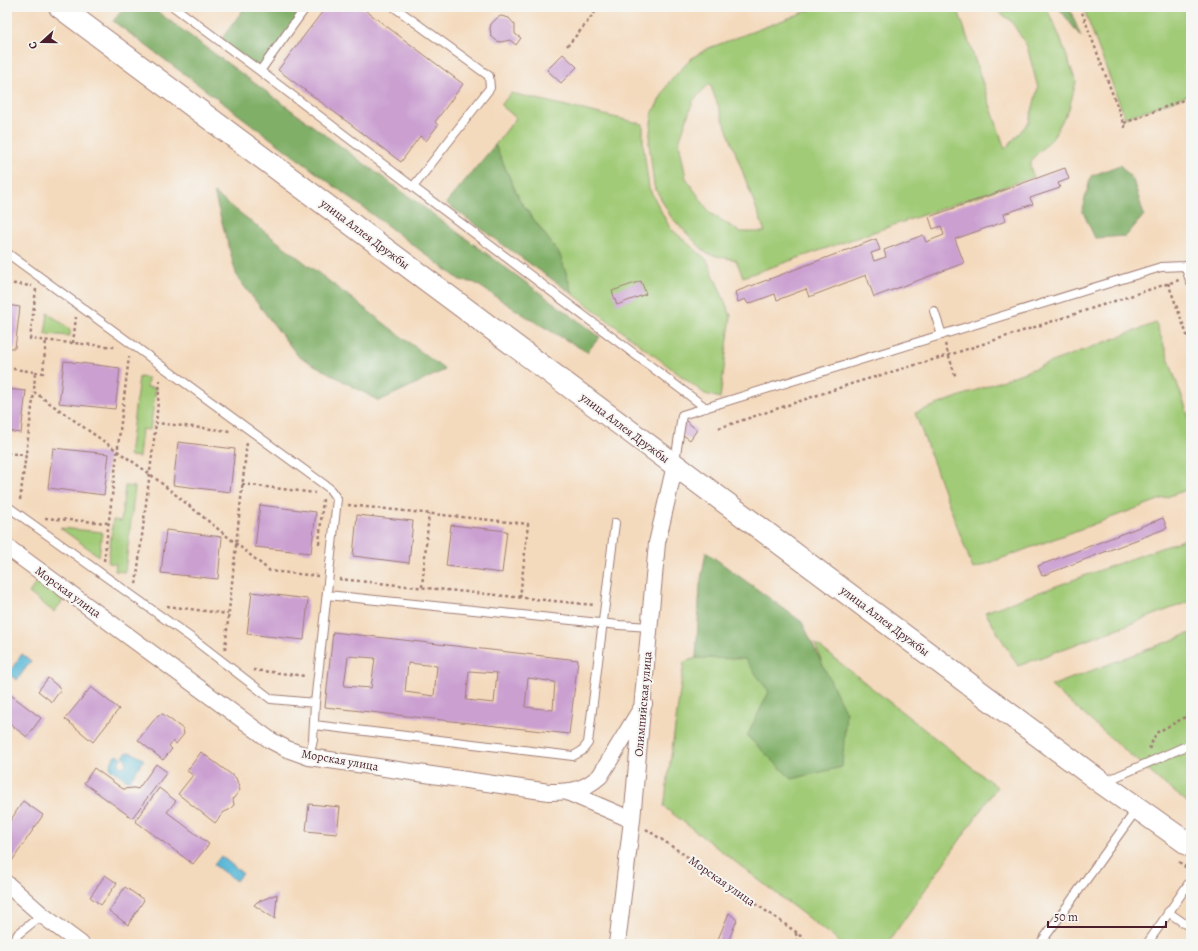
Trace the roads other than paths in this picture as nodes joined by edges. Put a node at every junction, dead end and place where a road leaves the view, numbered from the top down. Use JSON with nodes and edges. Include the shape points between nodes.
{"nodes":[{"id":1,"x":60,"y":7,"type":"edge"},
{"id":2,"x":174,"y":7,"type":"edge"},
{"id":3,"x":306,"y":7,"type":"edge"},
{"id":4,"x":394,"y":7,"type":"edge"},
{"id":5,"x":260,"y":71,"type":"junction"},
{"id":6,"x":413,"y":187,"type":"junction"},
{"id":7,"x":7,"y":253,"type":"edge"},
{"id":8,"x":1188,"y":265,"type":"edge"},
{"id":9,"x":1190,"y":280,"type":"edge"},
{"id":10,"x":934,"y":310,"type":"dead end"},
{"id":11,"x":942,"y":335,"type":"junction"},
{"id":12,"x":706,"y":408,"type":"junction"},
{"id":13,"x":675,"y":464,"type":"junction"},
{"id":14,"x":7,"y":506,"type":"edge"},
{"id":15,"x":615,"y":523,"type":"dead end"},
{"id":16,"x":7,"y":547,"type":"edge"},
{"id":17,"x":327,"y":595,"type":"junction"},
{"id":18,"x":603,"y":624,"type":"junction"},
{"id":19,"x":650,"y":628,"type":"junction"},
{"id":20,"x":315,"y":703,"type":"junction"},
{"id":21,"x":644,"y":704,"type":"junction"},
{"id":22,"x":314,"y":725,"type":"junction"},
{"id":23,"x":1191,"y":744,"type":"edge"},
{"id":24,"x":309,"y":757,"type":"junction"},
{"id":25,"x":1102,"y":783,"type":"junction"},
{"id":26,"x":567,"y":792,"type":"junction"},
{"id":27,"x":1138,"y":809,"type":"junction"},
{"id":28,"x":632,"y":820,"type":"junction"},
{"id":29,"x":1191,"y":846,"type":"edge"},
{"id":30,"x":1191,"y":880,"type":"edge"},
{"id":31,"x":7,"y":884,"type":"edge"},
{"id":32,"x":1168,"y":912,"type":"junction"},
{"id":33,"x":42,"y":915,"type":"junction"},
{"id":34,"x":1191,"y":928,"type":"edge"},
{"id":35,"x":13,"y":944,"type":"edge"},
{"id":36,"x":81,"y":944,"type":"edge"},
{"id":37,"x":617,"y":944,"type":"edge"},
{"id":38,"x":1040,"y":944,"type":"edge"},
{"id":39,"x":1147,"y":944,"type":"edge"}],
"edges":[{"from":1,"to":13,"type":"main road","name":"улица Аллея Дружбы"},
{"from":2,"to":5,"type":"lane"},
{"from":3,"to":5,"type":"lane"},
{"from":4,"to":6,"type":"lane","via":[[489,76],[490,88]]},
{"from":5,"to":6,"type":"lane"},
{"from":6,"to":12,"type":"lane"},
{"from":7,"to":17,"type":"lane","via":[[329,488],[337,499]]},
{"from":8,"to":9,"type":"lane"},
{"from":8,"to":11,"type":"lane","via":[[1161,267]]},
{"from":10,"to":11,"type":"lane"},
{"from":11,"to":12,"type":"lane"},
{"from":12,"to":13,"type":"lane","via":[[682,415]]},
{"from":13,"to":19,"type":"street","name":"Олимпийская улица","via":[[658,542]]},
{"from":13,"to":25,"type":"main road","name":"улица Аллея Дружбы"},
{"from":14,"to":20,"type":"lane","via":[[271,698]]},
{"from":15,"to":18,"type":"lane"},
{"from":16,"to":24,"type":"street","name":"Морская улица","via":[[270,740],[287,750]]},
{"from":17,"to":18,"type":"lane"},
{"from":17,"to":20,"type":"lane"},
{"from":18,"to":19,"type":"lane"},
{"from":18,"to":22,"type":"lane","via":[[588,743],[582,751],[573,756]]},
{"from":19,"to":21,"type":"street","name":"Олимпийская улица"},
{"from":20,"to":22,"type":"lane"},
{"from":21,"to":26,"type":"street","name":"Морская улица","via":[[600,776],[581,789]]},
{"from":21,"to":28,"type":"street","name":"Олимпийская улица"},
{"from":22,"to":24,"type":"lane"},
{"from":23,"to":25,"type":"lane"},
{"from":24,"to":26,"type":"street","name":"Морская улица","via":[[549,792]]},
{"from":25,"to":27,"type":"main road","name":"улица Аллея Дружбы"},
{"from":26,"to":28,"type":"street"},
{"from":27,"to":29,"type":"main road","name":"улица Аллея Дружбы"},
{"from":27,"to":38,"type":"lane"},
{"from":28,"to":37,"type":"street","name":"Олимпийская улица"},
{"from":30,"to":32,"type":"lane"},
{"from":31,"to":33,"type":"street"},
{"from":32,"to":34,"type":"lane"},
{"from":32,"to":39,"type":"lane"},
{"from":33,"to":35,"type":"lane","via":[[18,934]]},
{"from":33,"to":36,"type":"street"}]}
